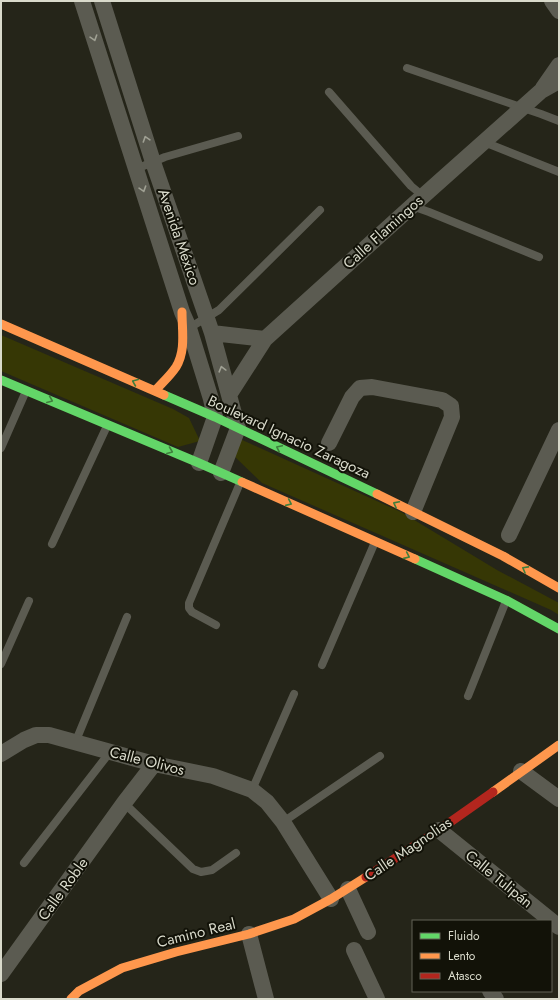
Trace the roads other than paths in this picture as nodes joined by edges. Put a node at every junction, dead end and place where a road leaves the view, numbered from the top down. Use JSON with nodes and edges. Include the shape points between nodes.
{"nodes":[{"id":1,"x":552,"y":1,"type":"edge"},
{"id":2,"x":92,"y":3,"type":"edge"},
{"id":3,"x":559,"y":11,"type":"edge"},
{"id":4,"x":559,"y":65,"type":"edge"},
{"id":5,"x":407,"y":68,"type":"dead end"},
{"id":6,"x":559,"y":81,"type":"edge"},
{"id":7,"x":541,"y":91,"type":"junction"},
{"id":8,"x":329,"y":92,"type":"dead end"},
{"id":9,"x":522,"y":107,"type":"junction"},
{"id":10,"x":559,"y":121,"type":"edge"},
{"id":11,"x":238,"y":136,"type":"dead end"},
{"id":12,"x":484,"y":142,"type":"junction"},
{"id":13,"x":154,"y":162,"type":"junction"},
{"id":14,"x":136,"y":169,"type":"junction"},
{"id":15,"x":559,"y":172,"type":"edge"},
{"id":16,"x":417,"y":201,"type":"junction"},
{"id":17,"x":320,"y":210,"type":"dead end"},
{"id":18,"x":539,"y":257,"type":"dead end"},
{"id":19,"x":182,"y":312,"type":"junction"},
{"id":20,"x":207,"y":318,"type":"junction"},
{"id":21,"x":1,"y":324,"type":"edge"},
{"id":22,"x":189,"y":328,"type":"junction"},
{"id":23,"x":212,"y":333,"type":"junction"},
{"id":24,"x":265,"y":339,"type":"junction"},
{"id":25,"x":1,"y":380,"type":"edge"},
{"id":26,"x":26,"y":390,"type":"junction"},
{"id":27,"x":155,"y":391,"type":"junction"},
{"id":28,"x":228,"y":395,"type":"junction"},
{"id":29,"x":215,"y":417,"type":"junction"},
{"id":30,"x":108,"y":425,"type":"junction"},
{"id":31,"x":238,"y":428,"type":"junction"},
{"id":32,"x":559,"y":430,"type":"edge"},
{"id":33,"x":329,"y":443,"type":"dead end"},
{"id":34,"x":1,"y":448,"type":"edge"},
{"id":35,"x":199,"y":463,"type":"junction"},
{"id":36,"x":221,"y":473,"type":"junction"},
{"id":37,"x":240,"y":482,"type":"junction"},
{"id":38,"x":412,"y":512,"type":"junction"},
{"id":39,"x":509,"y":534,"type":"dead end"},
{"id":40,"x":376,"y":541,"type":"junction"},
{"id":41,"x":52,"y":544,"type":"dead end"},
{"id":42,"x":559,"y":588,"type":"edge"},
{"id":43,"x":506,"y":600,"type":"junction"},
{"id":44,"x":29,"y":601,"type":"dead end"},
{"id":45,"x":127,"y":617,"type":"dead end"},
{"id":46,"x":216,"y":625,"type":"dead end"},
{"id":47,"x":559,"y":629,"type":"edge"},
{"id":48,"x":1,"y":664,"type":"edge"},
{"id":49,"x":322,"y":665,"type":"dead end"},
{"id":50,"x":294,"y":694,"type":"dead end"},
{"id":51,"x":468,"y":696,"type":"dead end"},
{"id":52,"x":75,"y":743,"type":"junction"},
{"id":53,"x":559,"y":745,"type":"edge"},
{"id":54,"x":110,"y":752,"type":"junction"},
{"id":55,"x":1,"y":754,"type":"edge"},
{"id":56,"x":380,"y":756,"type":"dead end"},
{"id":57,"x":154,"y":764,"type":"junction"},
{"id":58,"x":522,"y":771,"type":"junction"},
{"id":59,"x":252,"y":790,"type":"junction"},
{"id":60,"x":559,"y":799,"type":"edge"},
{"id":61,"x":124,"y":803,"type":"junction"},
{"id":62,"x":283,"y":822,"type":"junction"},
{"id":63,"x":439,"y":830,"type":"junction"},
{"id":64,"x":236,"y":853,"type":"dead end"},
{"id":65,"x":24,"y":863,"type":"dead end"},
{"id":66,"x":348,"y":888,"type":"junction"},
{"id":67,"x":331,"y":899,"type":"junction"},
{"id":68,"x":550,"y":920,"type":"edge"},
{"id":69,"x":368,"y":932,"type":"dead end"},
{"id":70,"x":249,"y":934,"type":"junction"},
{"id":71,"x":354,"y":950,"type":"dead end"},
{"id":72,"x":1,"y":974,"type":"edge"},
{"id":73,"x":71,"y":999,"type":"edge"},
{"id":74,"x":266,"y":999,"type":"edge"},
{"id":75,"x":377,"y":999,"type":"edge"}],
"edges":[{"from":1,"to":3,"type":"street"},
{"from":13,"to":2,"type":"street","name":"Avenida México","one_way":true},
{"from":2,"to":14,"type":"street","name":"Avenida México","one_way":true},
{"from":4,"to":7,"type":"street"},
{"from":5,"to":9,"type":"lane"},
{"from":6,"to":7,"type":"street"},
{"from":7,"to":9,"type":"street","name":"Calle Flamingos"},
{"from":8,"to":16,"type":"lane","via":[[411,186]]},
{"from":9,"to":10,"type":"lane"},
{"from":9,"to":12,"type":"street","name":"Calle Flamingos"},
{"from":11,"to":13,"type":"lane"},
{"from":12,"to":15,"type":"lane"},
{"from":12,"to":16,"type":"street","name":"Calle Flamingos"},
{"from":13,"to":14,"type":"lane"},
{"from":13,"to":20,"type":"street","name":"Avenida México"},
{"from":14,"to":19,"type":"street","name":"Avenida México","one_way":true},
{"from":16,"to":18,"type":"lane","via":[[429,212]]},
{"from":16,"to":24,"type":"street","name":"Calle Flamingos"},
{"from":17,"to":20,"type":"lane","via":[[219,310]]},
{"from":19,"to":22,"type":"street","name":"Avenida México"},
{"from":19,"to":27,"type":"main road","via":[[181,358]]},
{"from":20,"to":22,"type":"lane"},
{"from":20,"to":23,"type":"street","name":"Avenida México"},
{"from":27,"to":21,"type":"main road","name":"Boulevard Ignacio Zaragoza","one_way":true},
{"from":22,"to":29,"type":"street","name":"Avenida México"},
{"from":23,"to":24,"type":"street"},
{"from":28,"to":23,"type":"street","name":"Avenida México","one_way":true},
{"from":24,"to":28,"type":"street","name":"Calle Flamingos"},
{"from":25,"to":26,"type":"main road"},
{"from":26,"to":30,"type":"main road","one_way":true},
{"from":26,"to":34,"type":"lane"},
{"from":27,"to":29,"type":"main road","name":"Boulevard Ignacio Zaragoza"},
{"from":28,"to":31,"type":"street","name":"Avenida México"},
{"from":29,"to":31,"type":"main road","name":"Boulevard Ignacio Zaragoza"},
{"from":29,"to":35,"type":"street"},
{"from":30,"to":35,"type":"main road","one_way":true},
{"from":30,"to":41,"type":"lane"},
{"from":31,"to":36,"type":"street"},
{"from":38,"to":31,"type":"main road","name":"Boulevard Ignacio Zaragoza","one_way":true},
{"from":32,"to":39,"type":"street"},
{"from":33,"to":38,"type":"street","via":[[352,397],[360,388],[372,387],[442,400],[451,406],[452,417]]},
{"from":35,"to":36,"type":"main road"},
{"from":36,"to":37,"type":"main road"},
{"from":37,"to":40,"type":"main road","one_way":true},
{"from":37,"to":46,"type":"lane","via":[[189,603],[192,612]]},
{"from":42,"to":38,"type":"main road","name":"Boulevard Ignacio Zaragoza","one_way":true,"via":[[503,556]]},
{"from":40,"to":43,"type":"main road","one_way":true},
{"from":40,"to":49,"type":"lane"},
{"from":43,"to":47,"type":"main road"},
{"from":43,"to":51,"type":"lane"},
{"from":44,"to":48,"type":"lane"},
{"from":45,"to":52,"type":"lane"},
{"from":50,"to":59,"type":"lane"},
{"from":52,"to":54,"type":"street","name":"Calle Olivos"},
{"from":52,"to":55,"type":"street","name":"Calle Olivos","via":[[49,735],[36,735]]},
{"from":53,"to":58,"type":"main road","name":"Calle Magnolias"},
{"from":54,"to":57,"type":"street","name":"Calle Olivos"},
{"from":54,"to":65,"type":"lane"},
{"from":56,"to":62,"type":"lane"},
{"from":57,"to":59,"type":"street","name":"Calle Olivos","via":[[213,776]]},
{"from":57,"to":61,"type":"street","name":"Calle Roble"},
{"from":58,"to":60,"type":"street"},
{"from":58,"to":63,"type":"main road","name":"Calle Magnolias"},
{"from":59,"to":62,"type":"street","name":"Calle Olivos","via":[[267,802]]},
{"from":61,"to":64,"type":"lane","via":[[193,868],[202,872],[212,870]]},
{"from":61,"to":72,"type":"street","name":"Calle Roble"},
{"from":62,"to":67,"type":"street"},
{"from":63,"to":66,"type":"main road","name":"Calle Magnolias"},
{"from":63,"to":68,"type":"street","name":"Calle Tulipán"},
{"from":66,"to":67,"type":"main road","name":"Calle Magnolias"},
{"from":66,"to":69,"type":"street"},
{"from":67,"to":70,"type":"main road","name":"Camino Real","via":[[294,919]]},
{"from":70,"to":73,"type":"main road","name":"Camino Real","via":[[122,968],[80,991]]},
{"from":70,"to":74,"type":"street"},
{"from":71,"to":75,"type":"street"}]}
